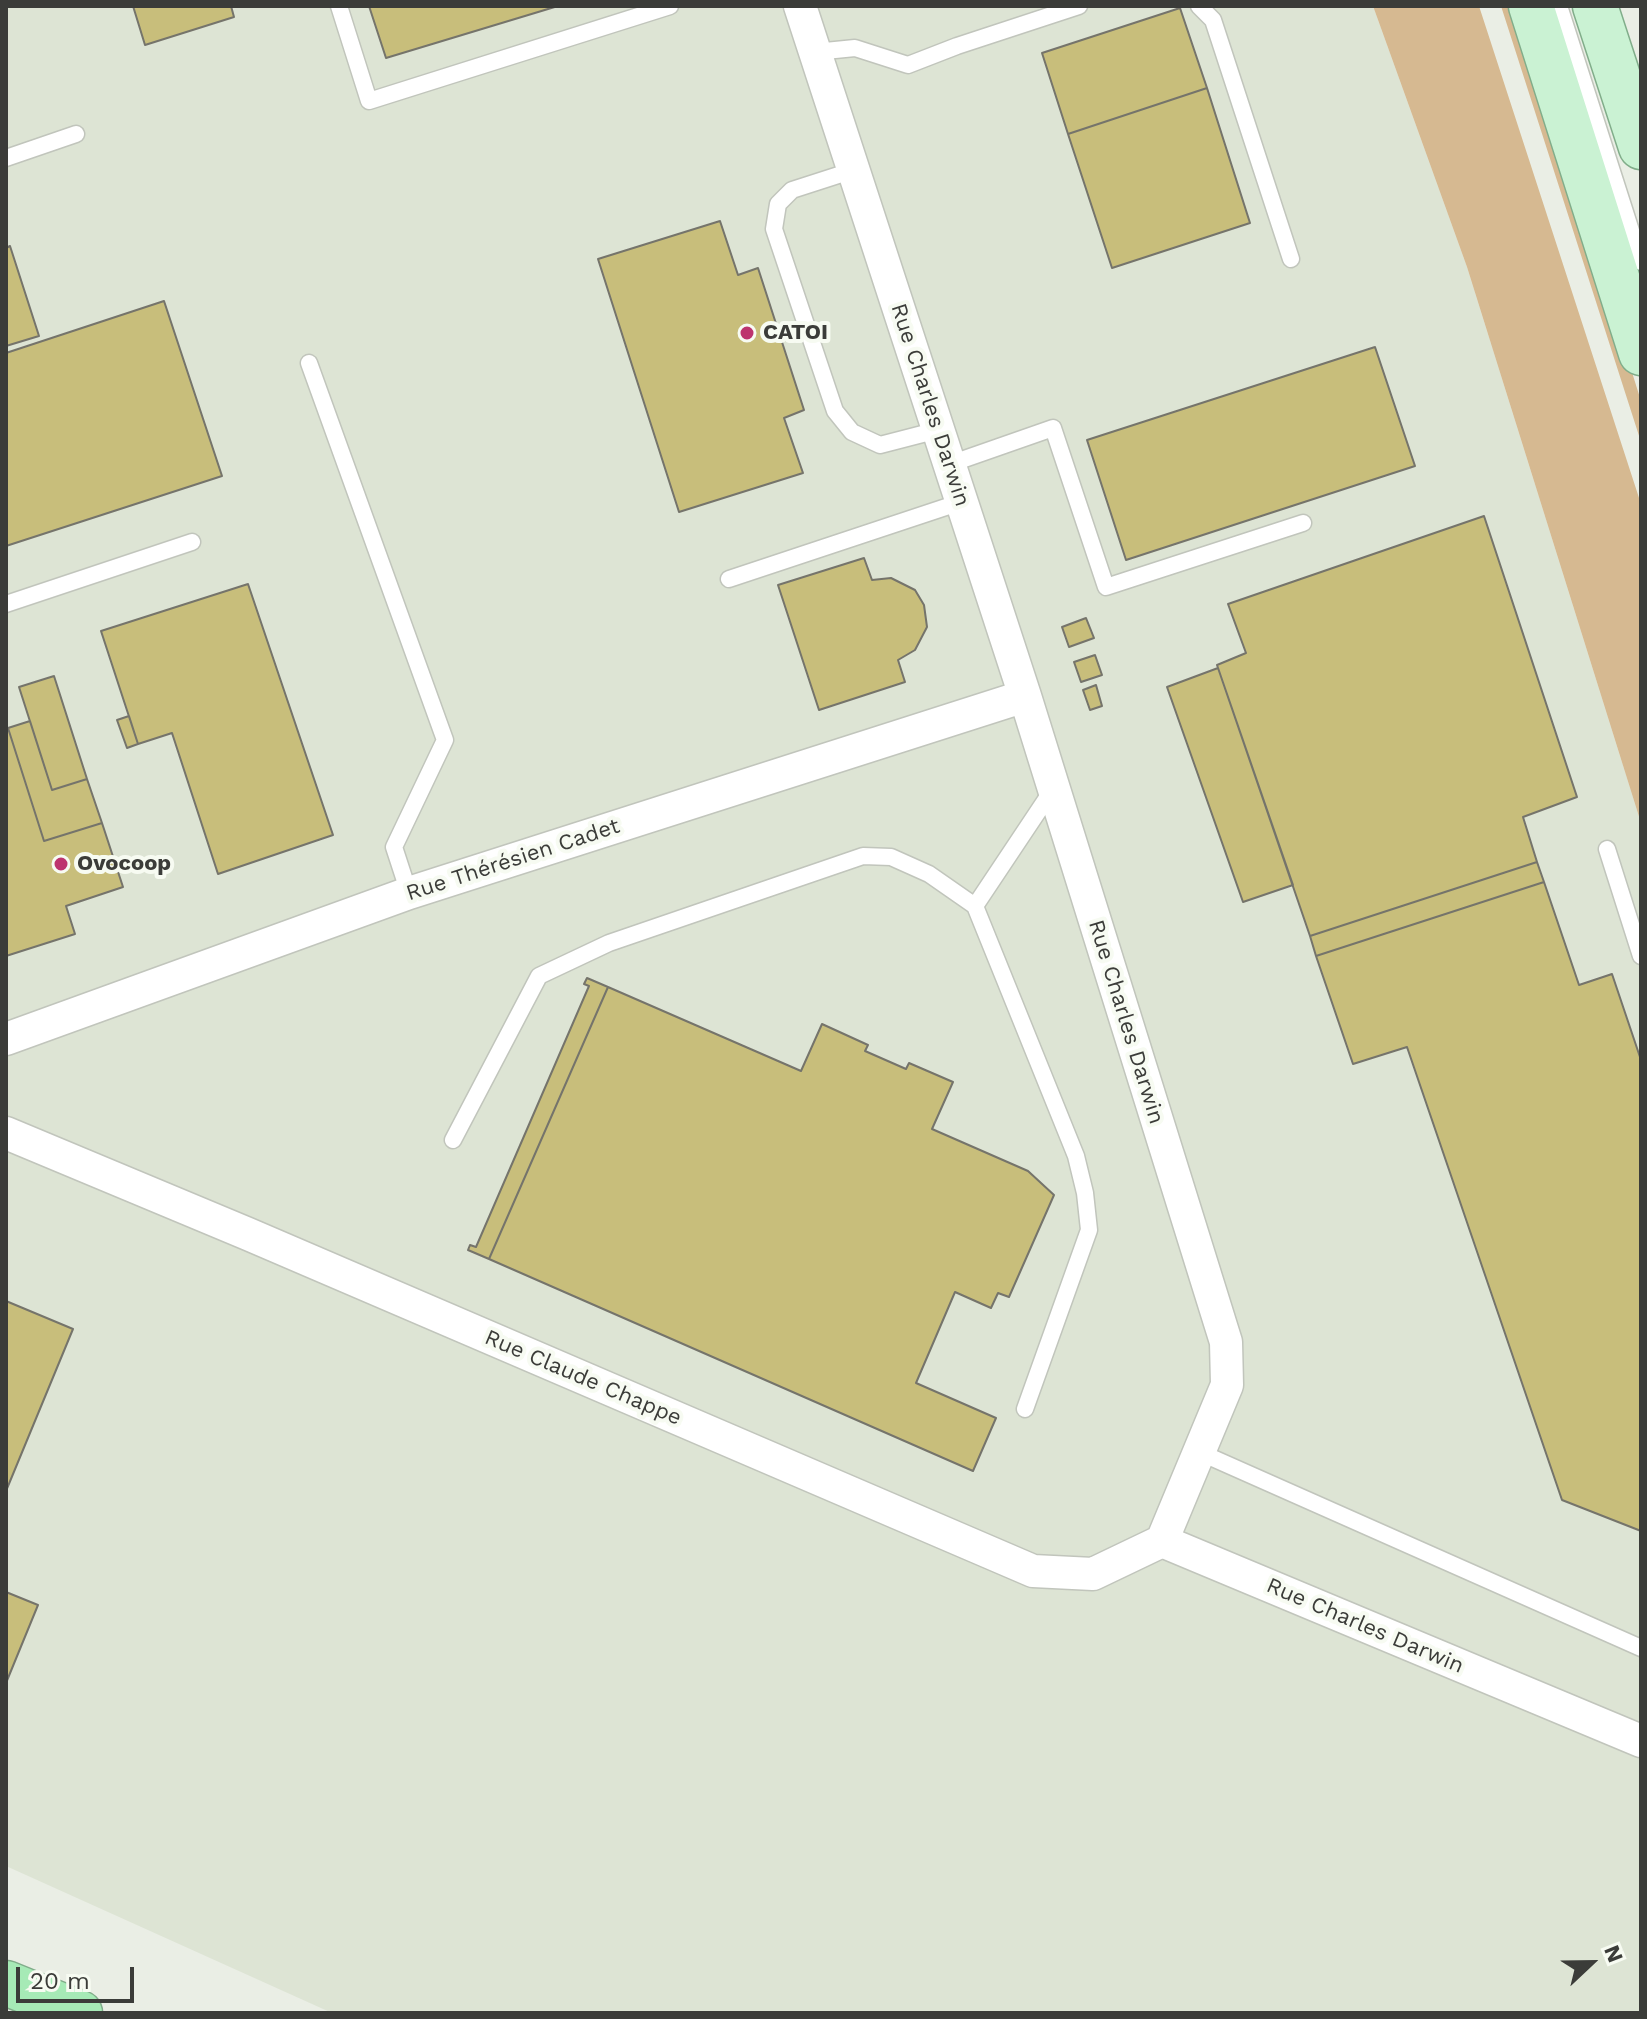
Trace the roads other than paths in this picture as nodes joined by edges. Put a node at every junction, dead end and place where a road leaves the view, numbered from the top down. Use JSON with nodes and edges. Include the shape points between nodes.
{"nodes":[{"id":1,"x":339,"y":6,"type":"edge"},
{"id":2,"x":670,"y":6,"type":"edge"},
{"id":3,"x":800,"y":6,"type":"edge"},
{"id":4,"x":1079,"y":6,"type":"edge"},
{"id":5,"x":1199,"y":6,"type":"edge"},
{"id":6,"x":1531,"y":6,"type":"edge"},
{"id":7,"x":1559,"y":6,"type":"edge"},
{"id":8,"x":1595,"y":6,"type":"edge"},
{"id":9,"x":815,"y":52,"type":"junction"},
{"id":10,"x":76,"y":134,"type":"dead end"},
{"id":11,"x":1641,"y":147,"type":"edge"},
{"id":12,"x":6,"y":158,"type":"edge"},
{"id":13,"x":854,"y":170,"type":"junction"},
{"id":14,"x":1291,"y":259,"type":"dead end"},
{"id":15,"x":1641,"y":262,"type":"edge"},
{"id":16,"x":1641,"y":353,"type":"edge"},
{"id":17,"x":309,"y":363,"type":"dead end"},
{"id":18,"x":938,"y":430,"type":"junction"},
{"id":19,"x":950,"y":464,"type":"junction"},
{"id":20,"x":961,"y":502,"type":"junction"},
{"id":21,"x":1303,"y":523,"type":"dead end"},
{"id":22,"x":192,"y":542,"type":"dead end"},
{"id":23,"x":729,"y":579,"type":"dead end"},
{"id":24,"x":6,"y":604,"type":"edge"},
{"id":25,"x":1025,"y":696,"type":"junction"},
{"id":26,"x":1053,"y":789,"type":"junction"},
{"id":27,"x":1607,"y":849,"type":"dead end"},
{"id":28,"x":409,"y":893,"type":"junction"},
{"id":29,"x":975,"y":906,"type":"junction"},
{"id":30,"x":1641,"y":956,"type":"edge"},
{"id":31,"x":6,"y":1039,"type":"edge"},
{"id":32,"x":6,"y":1133,"type":"edge"},
{"id":33,"x":453,"y":1140,"type":"dead end"},
{"id":34,"x":1025,"y":1409,"type":"dead end"},
{"id":35,"x":1199,"y":1452,"type":"junction"},
{"id":36,"x":1162,"y":1541,"type":"junction"},
{"id":37,"x":1641,"y":1648,"type":"edge"},
{"id":38,"x":1641,"y":1741,"type":"edge"},
{"id":39,"x":6,"y":1983,"type":"edge"},
{"id":40,"x":80,"y":2013,"type":"edge"}],
"edges":[{"from":1,"to":2,"type":"lane","via":[[369,101]]},
{"from":3,"to":9,"type":"street","name":"Rue Charles Darwin"},
{"from":4,"to":9,"type":"lane","via":[[908,65],[855,48]]},
{"from":5,"to":14,"type":"lane","via":[[1213,20]]},
{"from":6,"to":16,"type":"main road"},
{"from":7,"to":15,"type":"lane"},
{"from":8,"to":11,"type":"main road"},
{"from":9,"to":13,"type":"street","name":"Rue Charles Darwin"},
{"from":10,"to":12,"type":"lane"},
{"from":13,"to":18,"type":"street","name":"Rue Charles Darwin"},
{"from":13,"to":18,"type":"lane","via":[[792,190],[778,204],[774,229],[835,411],[852,432],[880,445]]},
{"from":17,"to":28,"type":"lane","via":[[445,740],[394,847]]},
{"from":18,"to":19,"type":"street","name":"Rue Charles Darwin"},
{"from":19,"to":20,"type":"street","name":"Rue Charles Darwin"},
{"from":19,"to":21,"type":"lane","via":[[1053,428],[1106,587]]},
{"from":20,"to":23,"type":"lane"},
{"from":20,"to":25,"type":"street","name":"Rue Charles Darwin"},
{"from":22,"to":24,"type":"lane"},
{"from":25,"to":26,"type":"street","name":"Rue Charles Darwin"},
{"from":25,"to":28,"type":"street","name":"Rue Thérésien Cadet"},
{"from":26,"to":29,"type":"lane"},
{"from":26,"to":35,"type":"street","name":"Rue Charles Darwin","via":[[1226,1342],[1227,1385]]},
{"from":27,"to":30,"type":"lane"},
{"from":28,"to":31,"type":"street","name":"Rue Thérésien Cadet"},
{"from":29,"to":33,"type":"lane","via":[[929,874],[891,857],[863,856],[609,943],[539,976]]},
{"from":29,"to":34,"type":"lane","via":[[1076,1156],[1089,1230]]},
{"from":32,"to":36,"type":"street","name":"Rue Claude Chappe","via":[[1033,1571],[1093,1574]]},
{"from":35,"to":36,"type":"street","name":"Rue Charles Darwin"},
{"from":35,"to":37,"type":"lane"},
{"from":36,"to":38,"type":"street","name":"Rue Charles Darwin"},
{"from":39,"to":40,"type":"highway"}]}
